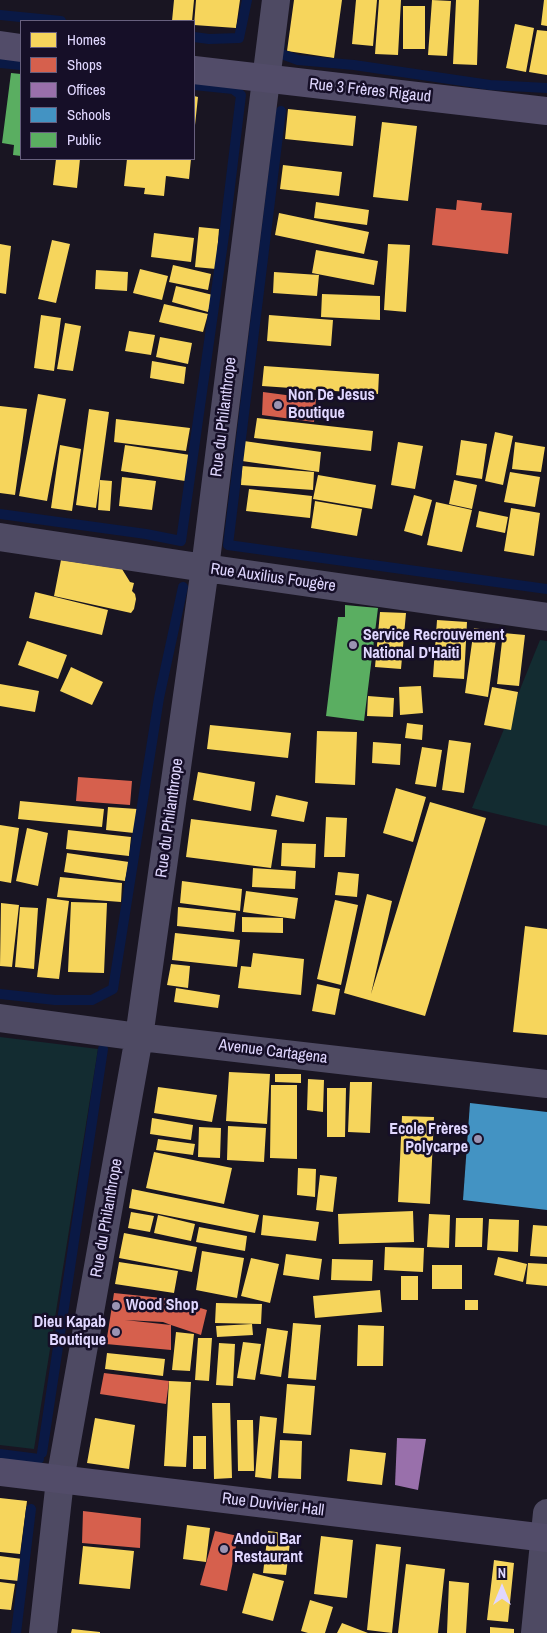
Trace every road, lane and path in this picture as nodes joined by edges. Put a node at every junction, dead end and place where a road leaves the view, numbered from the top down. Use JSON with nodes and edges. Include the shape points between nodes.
{"nodes":[{"id":1,"x":276,"y":0,"type":"edge"},
{"id":2,"x":0,"y":45,"type":"edge"},
{"id":3,"x":20,"y":48,"type":"edge"},
{"id":4,"x":195,"y":70,"type":"edge"},
{"id":5,"x":267,"y":79,"type":"junction"},
{"id":6,"x":547,"y":111,"type":"edge"},
{"id":7,"x":0,"y":537,"type":"edge"},
{"id":8,"x":205,"y":568,"type":"junction"},
{"id":9,"x":547,"y":617,"type":"edge"},
{"id":10,"x":0,"y":1018,"type":"edge"},
{"id":11,"x":139,"y":1037,"type":"junction"},
{"id":12,"x":547,"y":1084,"type":"edge"},
{"id":13,"x":0,"y":1472,"type":"edge"},
{"id":14,"x":60,"y":1480,"type":"junction"},
{"id":15,"x":546,"y":1530,"type":"edge"},
{"id":16,"x":43,"y":1633,"type":"edge"},
{"id":17,"x":535,"y":1633,"type":"edge"}],
"edges":[{"from":1,"to":5,"type":"street","name":"Rue du Philanthrope"},
{"from":2,"to":3,"type":"street"},
{"from":4,"to":5,"type":"street","name":"Rue 3 Frères Rigaud"},
{"from":5,"to":6,"type":"street","name":"Rue 3 Frères Rigaud"},
{"from":5,"to":8,"type":"street","name":"Rue du Philanthrope"},
{"from":7,"to":8,"type":"street","name":"Rue Auxilius Fougère"},
{"from":8,"to":9,"type":"street","name":"Rue Auxilius Fougère"},
{"from":8,"to":11,"type":"street","name":"Rue du Philanthrope"},
{"from":10,"to":11,"type":"street","name":"Avenue Cartagena"},
{"from":11,"to":12,"type":"street","name":"Avenue Cartagena"},
{"from":11,"to":14,"type":"street","name":"Rue du Philanthrope"},
{"from":13,"to":14,"type":"street","name":"Rue Duvivier Hall"},
{"from":14,"to":15,"type":"street","name":"Rue Duvivier Hall"},
{"from":14,"to":16,"type":"street","name":"Rue du Philanthrope"},
{"from":15,"to":17,"type":"street"}]}
